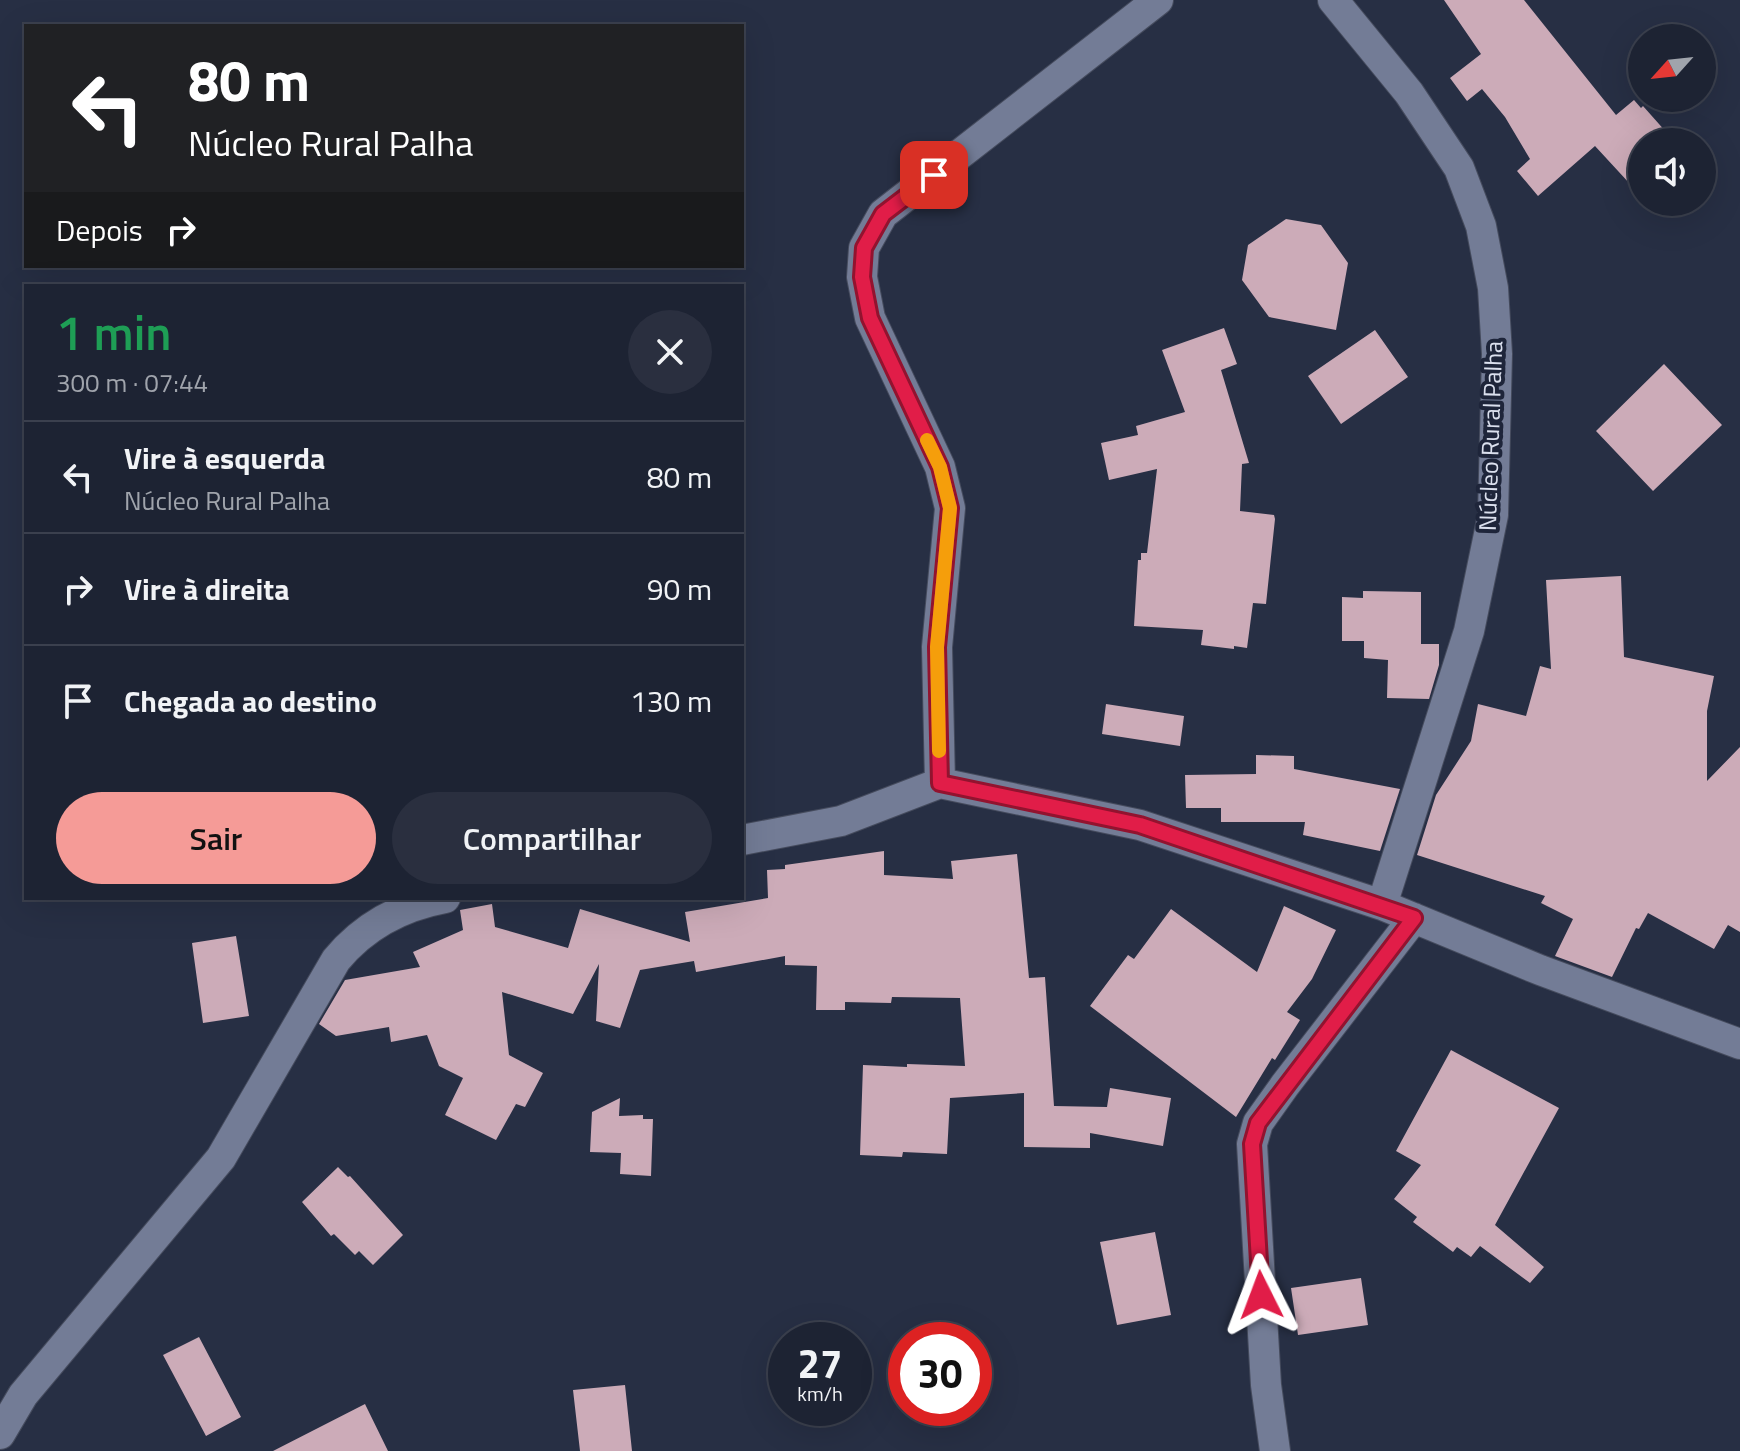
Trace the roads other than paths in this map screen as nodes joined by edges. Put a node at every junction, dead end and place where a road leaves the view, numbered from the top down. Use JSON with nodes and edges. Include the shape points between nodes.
{"nodes":[{"id":1,"x":1158,"y":0,"type":"edge"},
{"id":2,"x":1333,"y":0,"type":"edge"},
{"id":3,"x":940,"y":783,"type":"junction"},
{"id":4,"x":744,"y":840,"type":"edge"},
{"id":5,"x":438,"y":900,"type":"edge"},
{"id":6,"x":1382,"y":905,"type":"junction"},
{"id":7,"x":1414,"y":918,"type":"junction"},
{"id":8,"x":1740,"y":1044,"type":"edge"},
{"id":9,"x":0,"y":1434,"type":"edge"},
{"id":10,"x":1275,"y":1451,"type":"edge"}],
"edges":[{"from":1,"to":3,"type":"street","via":[[883,214],[864,248],[862,277],[870,318],[940,467],[950,508],[937,647]]},
{"from":2,"to":6,"type":"street","name":"Núcleo Rural Palha","via":[[1409,93],[1459,168],[1481,226],[1493,288],[1497,354],[1493,515],[1469,631]]},
{"from":3,"to":4,"type":"street","via":[[841,821]]},
{"from":3,"to":6,"type":"street","via":[[1140,825]]},
{"from":5,"to":9,"type":"street","via":[[395,912],[336,960],[221,1158],[23,1395]]},
{"from":6,"to":7,"type":"street"},
{"from":7,"to":8,"type":"street"},
{"from":7,"to":10,"type":"street","via":[[1285,1085],[1258,1123],[1252,1144],[1266,1385]]}]}
